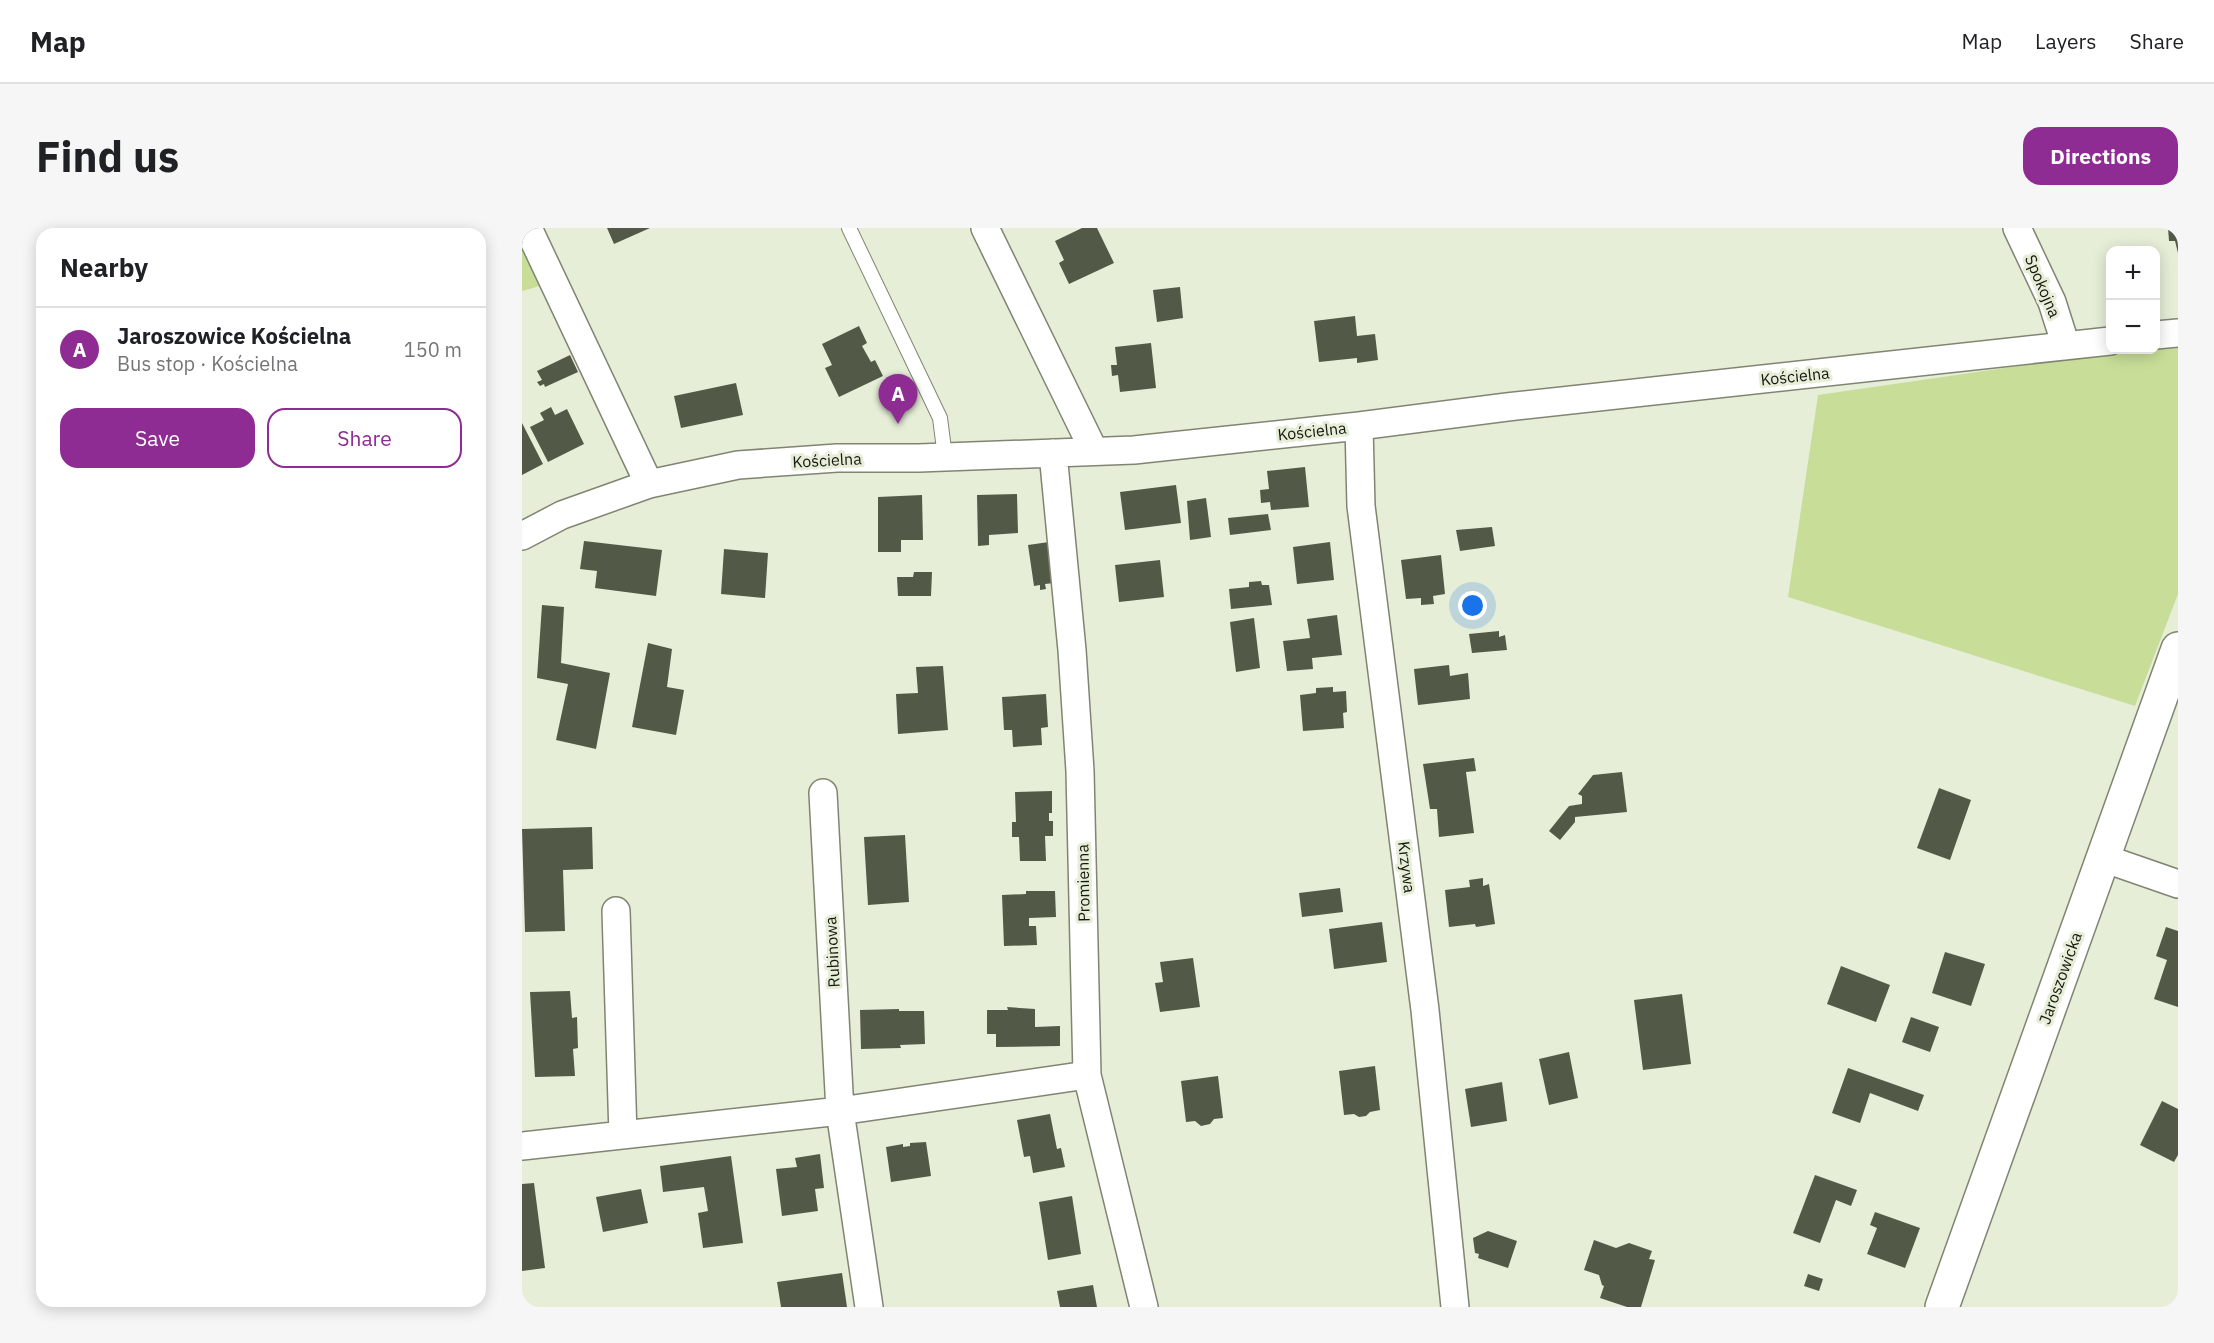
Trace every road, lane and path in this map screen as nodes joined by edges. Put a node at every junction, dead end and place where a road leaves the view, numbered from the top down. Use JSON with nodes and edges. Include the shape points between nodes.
{"nodes":[{"id":1,"x":528,"y":228,"type":"edge"},
{"id":2,"x":849,"y":228,"type":"edge"},
{"id":3,"x":985,"y":228,"type":"edge"},
{"id":4,"x":2017,"y":228,"type":"edge"},
{"id":5,"x":2178,"y":333,"type":"edge"},
{"id":6,"x":2160,"y":335,"type":"edge"},
{"id":7,"x":2106,"y":341,"type":"edge"},
{"id":8,"x":2066,"y":346,"type":"junction"},
{"id":9,"x":1359,"y":426,"type":"junction"},
{"id":10,"x":1094,"y":451,"type":"junction"},
{"id":11,"x":1053,"y":453,"type":"junction"},
{"id":12,"x":945,"y":457,"type":"junction"},
{"id":13,"x":649,"y":484,"type":"junction"},
{"id":14,"x":522,"y":536,"type":"edge"},
{"id":15,"x":2178,"y":649,"type":"edge"},
{"id":16,"x":823,"y":793,"type":"dead end"},
{"id":17,"x":2103,"y":858,"type":"junction"},
{"id":18,"x":2178,"y":884,"type":"edge"},
{"id":19,"x":616,"y":911,"type":"dead end"},
{"id":20,"x":1087,"y":1075,"type":"junction"},
{"id":21,"x":840,"y":1111,"type":"junction"},
{"id":22,"x":622,"y":1135,"type":"junction"},
{"id":23,"x":522,"y":1146,"type":"edge"},
{"id":24,"x":869,"y":1307,"type":"edge"},
{"id":25,"x":1144,"y":1307,"type":"edge"},
{"id":26,"x":1455,"y":1307,"type":"edge"},
{"id":27,"x":1942,"y":1307,"type":"edge"}],
"edges":[{"from":1,"to":13,"type":"street"},
{"from":2,"to":12,"type":"lane","via":[[940,418]]},
{"from":3,"to":10,"type":"street"},
{"from":4,"to":8,"type":"street","name":"Spokojna","via":[[2052,302]]},
{"from":5,"to":6,"type":"street"},
{"from":7,"to":8,"type":"street","name":"Kościelna"},
{"from":8,"to":9,"type":"street","name":"Kościelna"},
{"from":9,"to":10,"type":"street","name":"Kościelna"},
{"from":9,"to":26,"type":"street","name":"Krzywa","via":[[1361,506],[1425,1010]]},
{"from":10,"to":11,"type":"street","name":"Kościelna"},
{"from":11,"to":12,"type":"street","name":"Kościelna"},
{"from":11,"to":20,"type":"street","name":"Promienna","via":[[1080,771]]},
{"from":12,"to":13,"type":"street","name":"Kościelna","via":[[837,458],[738,465]]},
{"from":13,"to":14,"type":"street","name":"Kościelna","via":[[562,515]]},
{"from":15,"to":17,"type":"street","name":"Jaroszowicka"},
{"from":16,"to":21,"type":"street","name":"Rubinowa"},
{"from":17,"to":18,"type":"street"},
{"from":17,"to":27,"type":"street","name":"Jaroszowicka"},
{"from":19,"to":22,"type":"street"},
{"from":20,"to":21,"type":"street"},
{"from":20,"to":25,"type":"street","name":"Promienna"},
{"from":21,"to":22,"type":"street"},
{"from":21,"to":24,"type":"street","name":"Rubinowa"},
{"from":22,"to":23,"type":"street"}]}
